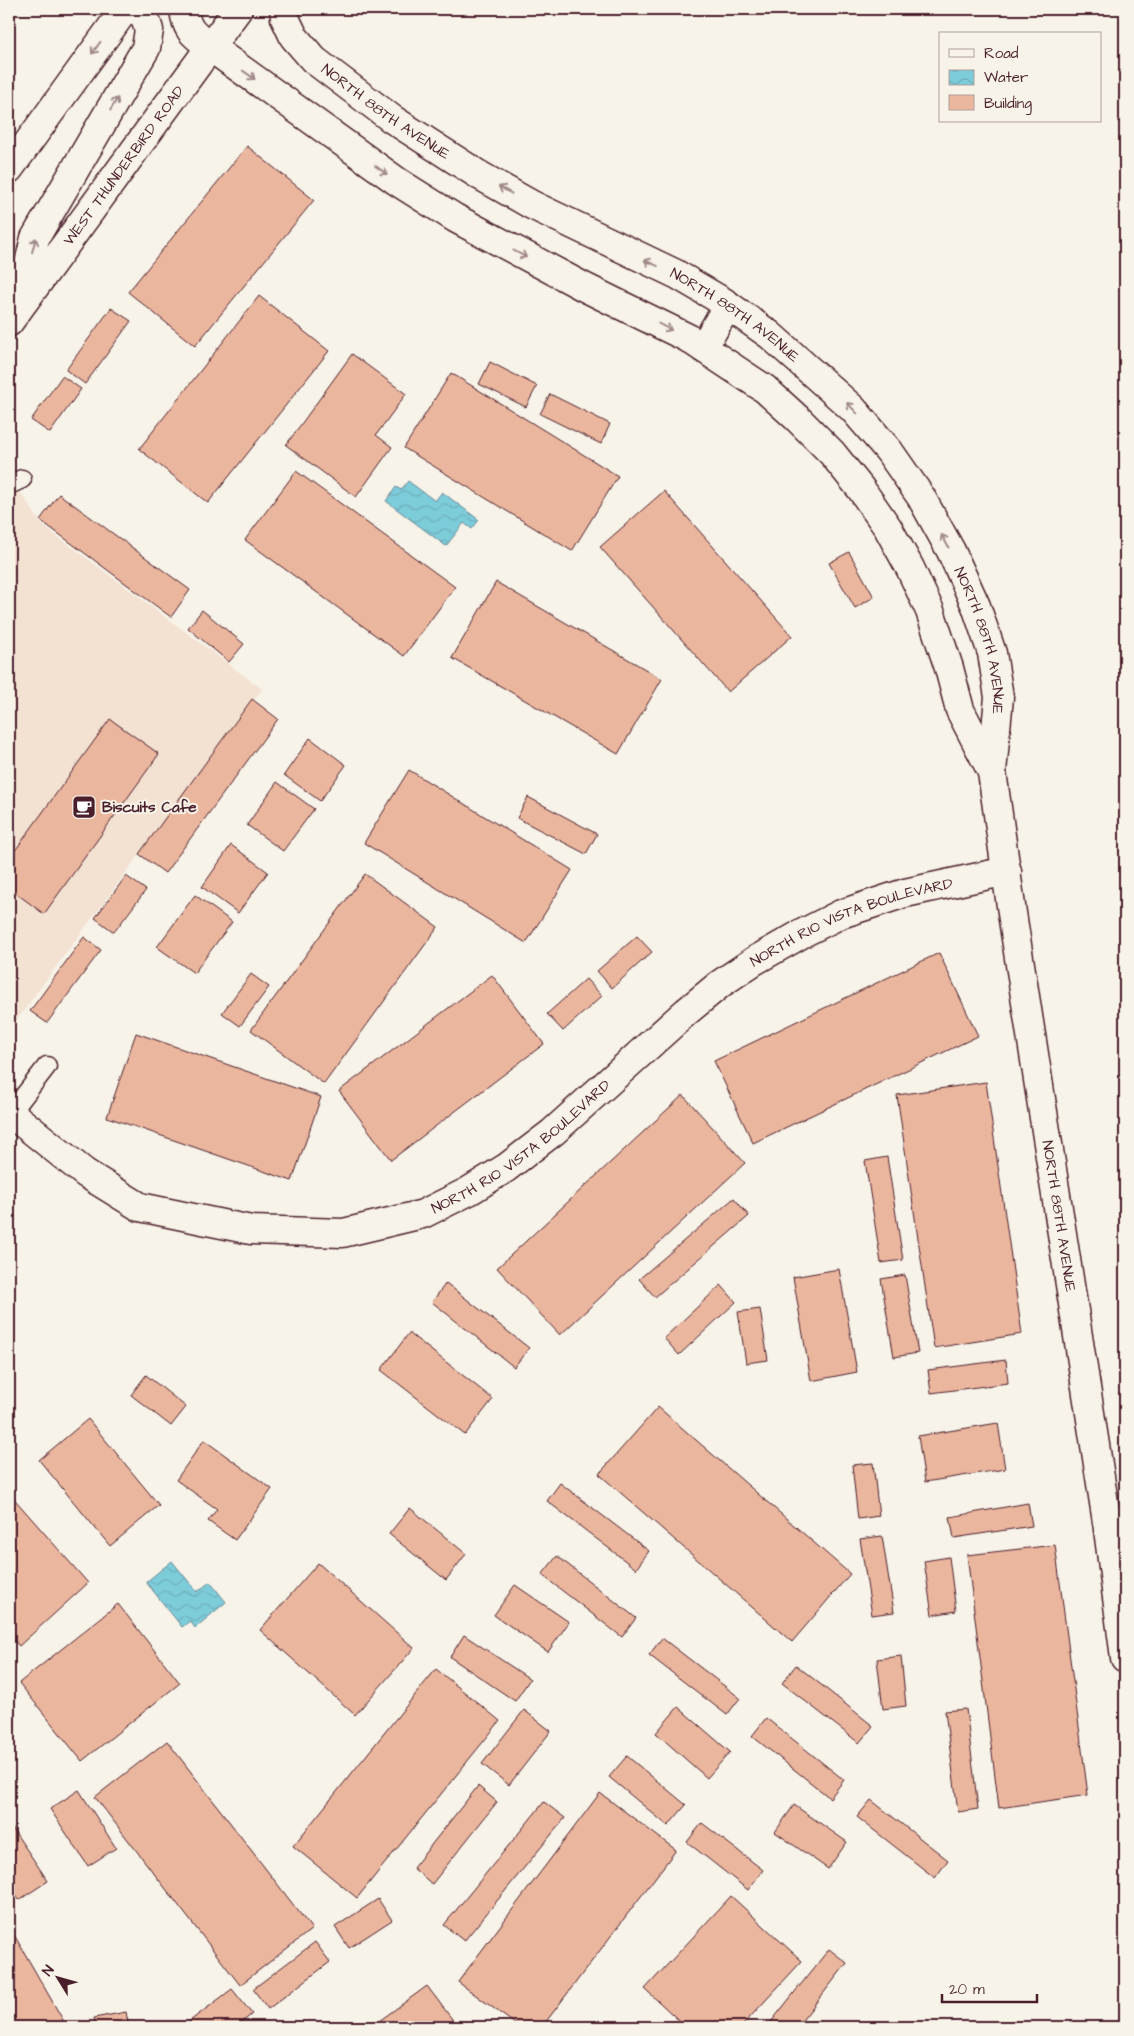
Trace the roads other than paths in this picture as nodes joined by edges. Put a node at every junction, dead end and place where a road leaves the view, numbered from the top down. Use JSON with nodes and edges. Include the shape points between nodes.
{"nodes":[{"id":1,"x":125,"y":9,"type":"edge"},
{"id":2,"x":142,"y":9,"type":"edge"},
{"id":3,"x":184,"y":9,"type":"edge"},
{"id":4,"x":238,"y":9,"type":"edge"},
{"id":5,"x":284,"y":9,"type":"edge"},
{"id":6,"x":210,"y":47,"type":"junction"},
{"id":7,"x":11,"y":171,"type":"edge"},
{"id":8,"x":728,"y":305,"type":"junction"},
{"id":9,"x":14,"y":316,"type":"edge"},
{"id":10,"x":703,"y":348,"type":"junction"},
{"id":11,"x":992,"y":772,"type":"junction"},
{"id":12,"x":1007,"y":871,"type":"junction"},
{"id":13,"x":46,"y":1066,"type":"dead end"},
{"id":14,"x":10,"y":1113,"type":"edge"},
{"id":15,"x":1125,"y":1658,"type":"edge"}],
"edges":[{"from":1,"to":7,"type":"street","one_way":true},
{"from":9,"to":2,"type":"street","one_way":true,"via":[[35,238],[146,48],[149,30]]},
{"from":3,"to":6,"type":"street","name":"NORTH 88TH AVENUE","via":[[191,33]]},
{"from":4,"to":6,"type":"street","name":"WEST THUNDERBIRD ROAD"},
{"from":8,"to":5,"type":"street","name":"NORTH 88TH AVENUE","one_way":true,"via":[[676,274],[532,205],[392,119],[314,60],[294,37]]},
{"from":6,"to":9,"type":"street","name":"WEST THUNDERBIRD ROAD"},
{"from":6,"to":10,"type":"street","name":"NORTH 88TH AVENUE","one_way":true,"via":[[398,182],[455,218]]},
{"from":8,"to":10,"type":"street"},
{"from":11,"to":8,"type":"street","name":"NORTH 88TH AVENUE","one_way":true,"via":[[998,697],[992,653],[976,606],[951,551],[921,497],[889,451],[853,409],[770,335]]},
{"from":10,"to":11,"type":"street","name":"NORTH 88TH AVENUE","via":[[765,389],[825,446],[862,488],[910,568],[930,612],[960,710]]},
{"from":11,"to":12,"type":"street","name":"NORTH 88TH AVENUE"},
{"from":12,"to":14,"type":"street","name":"NORTH RIO VISTA BOULEVARD","via":[[905,893],[841,914],[754,961],[686,1012],[553,1132],[514,1162],[469,1191],[423,1214],[342,1233],[251,1230],[140,1207],[85,1172]]},
{"from":12,"to":15,"type":"street","name":"NORTH 88TH AVENUE"},
{"from":13,"to":14,"type":"lane"}]}
